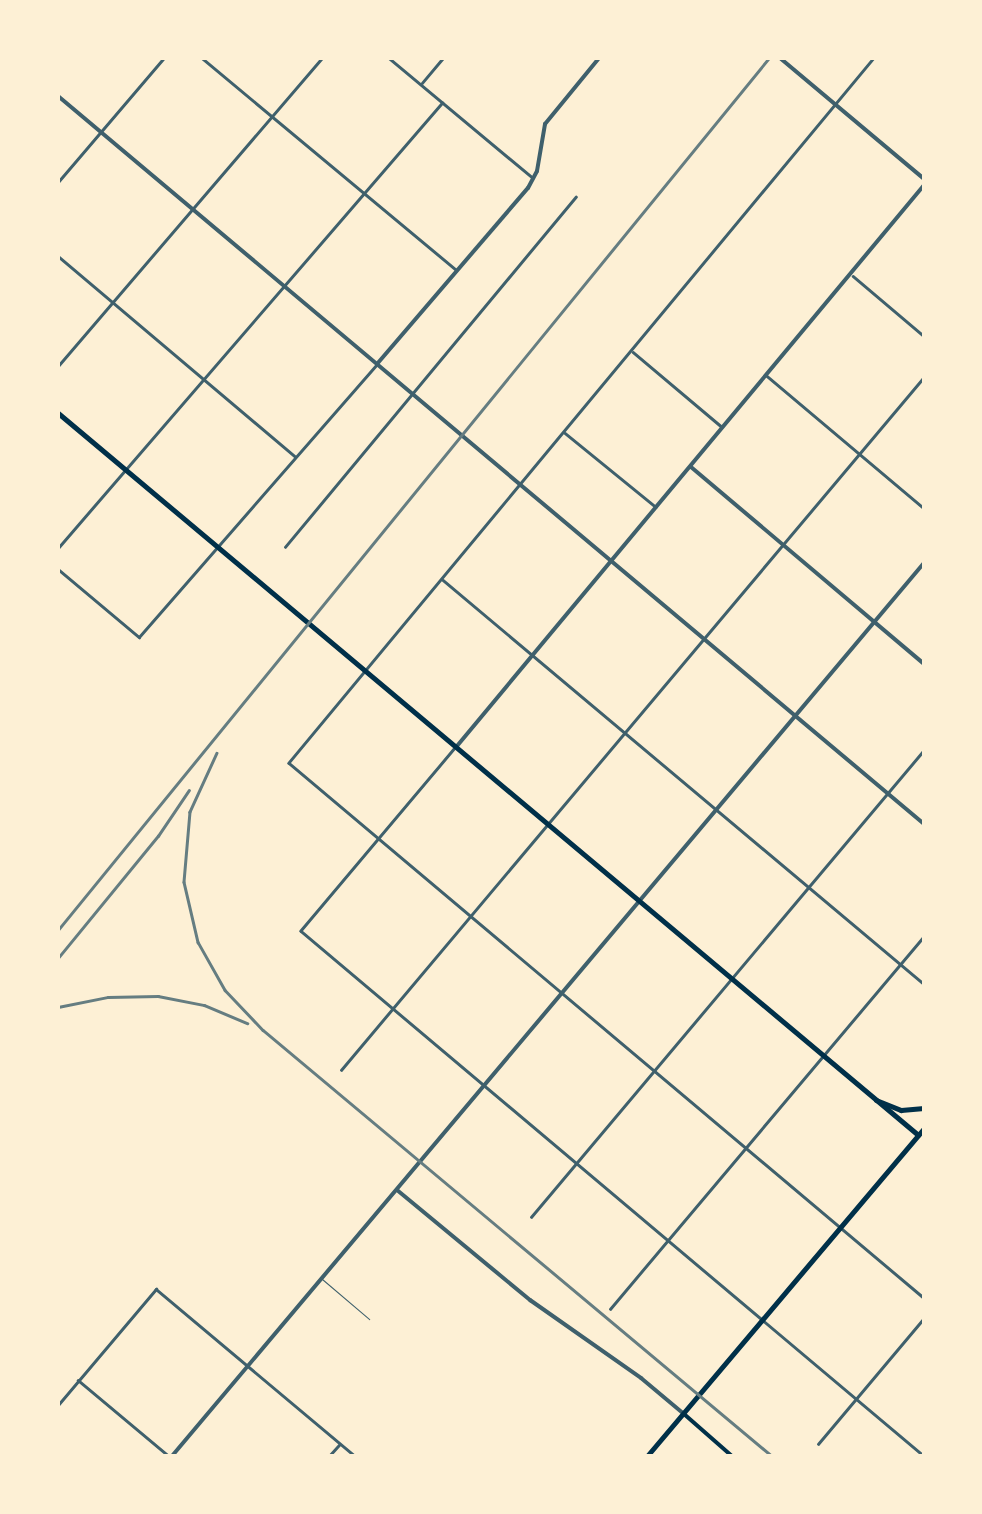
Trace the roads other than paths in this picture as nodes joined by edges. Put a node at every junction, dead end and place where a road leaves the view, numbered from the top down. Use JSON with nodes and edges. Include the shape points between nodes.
{"nodes":[{"id":1,"x":164,"y":58,"type":"edge"},
{"id":2,"x":202,"y":58,"type":"edge"},
{"id":3,"x":322,"y":58,"type":"edge"},
{"id":4,"x":389,"y":58,"type":"edge"},
{"id":5,"x":443,"y":58,"type":"edge"},
{"id":6,"x":780,"y":58,"type":"edge"},
{"id":7,"x":874,"y":58,"type":"edge"},
{"id":8,"x":596,"y":59,"type":"edge"},
{"id":9,"x":421,"y":84,"type":"junction"},
{"id":10,"x":58,"y":96,"type":"edge"},
{"id":11,"x":442,"y":103,"type":"junction"},
{"id":12,"x":836,"y":104,"type":"junction"},
{"id":13,"x":272,"y":116,"type":"junction"},
{"id":14,"x":100,"y":132,"type":"junction"},
{"id":15,"x":534,"y":180,"type":"junction"},
{"id":16,"x":58,"y":182,"type":"edge"},
{"id":17,"x":924,"y":182,"type":"edge"},
{"id":18,"x":364,"y":193,"type":"junction"},
{"id":19,"x":576,"y":198,"type":"dead end"},
{"id":20,"x":192,"y":209,"type":"junction"},
{"id":21,"x":58,"y":256,"type":"edge"},
{"id":22,"x":457,"y":271,"type":"junction"},
{"id":23,"x":852,"y":274,"type":"junction"},
{"id":24,"x":285,"y":286,"type":"junction"},
{"id":25,"x":112,"y":302,"type":"junction"},
{"id":26,"x":924,"y":336,"type":"edge"},
{"id":27,"x":631,"y":350,"type":"junction"},
{"id":28,"x":377,"y":364,"type":"junction"},
{"id":29,"x":58,"y":366,"type":"edge"},
{"id":30,"x":767,"y":376,"type":"junction"},
{"id":31,"x":924,"y":376,"type":"edge"},
{"id":32,"x":204,"y":379,"type":"junction"},
{"id":33,"x":414,"y":394,"type":"junction"},
{"id":34,"x":58,"y":412,"type":"edge"},
{"id":35,"x":724,"y":428,"type":"junction"},
{"id":36,"x":563,"y":432,"type":"junction"},
{"id":37,"x":860,"y":454,"type":"junction"},
{"id":38,"x":296,"y":456,"type":"junction"},
{"id":39,"x":691,"y":467,"type":"junction"},
{"id":40,"x":126,"y":470,"type":"junction"},
{"id":41,"x":520,"y":484,"type":"junction"},
{"id":42,"x":657,"y":508,"type":"junction"},
{"id":43,"x":924,"y":508,"type":"edge"},
{"id":44,"x":783,"y":545,"type":"junction"},
{"id":45,"x":285,"y":546,"type":"dead end"},
{"id":46,"x":58,"y":548,"type":"edge"},
{"id":47,"x":612,"y":561,"type":"junction"},
{"id":48,"x":924,"y":563,"type":"edge"},
{"id":49,"x":58,"y":570,"type":"edge"},
{"id":50,"x":442,"y":579,"type":"junction"},
{"id":51,"x":875,"y":622,"type":"junction"},
{"id":52,"x":704,"y":638,"type":"junction"},
{"id":53,"x":534,"y":655,"type":"junction"},
{"id":54,"x":924,"y":664,"type":"edge"},
{"id":55,"x":796,"y":716,"type":"junction"},
{"id":56,"x":625,"y":733,"type":"junction"},
{"id":57,"x":456,"y":747,"type":"junction"},
{"id":58,"x":924,"y":750,"type":"edge"},
{"id":59,"x":888,"y":794,"type":"junction"},
{"id":60,"x":717,"y":809,"type":"junction"},
{"id":61,"x":548,"y":824,"type":"junction"},
{"id":62,"x":924,"y":824,"type":"edge"},
{"id":63,"x":379,"y":839,"type":"junction"},
{"id":64,"x":809,"y":887,"type":"junction"},
{"id":65,"x":640,"y":901,"type":"junction"},
{"id":66,"x":471,"y":916,"type":"junction"},
{"id":67,"x":924,"y":936,"type":"edge"},
{"id":68,"x":900,"y":964,"type":"junction"},
{"id":69,"x":732,"y":979,"type":"junction"},
{"id":70,"x":924,"y":984,"type":"edge"},
{"id":71,"x":562,"y":994,"type":"junction"},
{"id":72,"x":393,"y":1008,"type":"junction"},
{"id":73,"x":824,"y":1056,"type":"junction"},
{"id":74,"x":340,"y":1070,"type":"dead end"},
{"id":75,"x":655,"y":1071,"type":"junction"},
{"id":76,"x":486,"y":1086,"type":"junction"},
{"id":77,"x":876,"y":1100,"type":"junction"},
{"id":78,"x":924,"y":1108,"type":"edge"},
{"id":79,"x":924,"y":1128,"type":"edge"},
{"id":80,"x":921,"y":1138,"type":"edge"},
{"id":81,"x":746,"y":1148,"type":"junction"},
{"id":82,"x":578,"y":1163,"type":"junction"},
{"id":83,"x":398,"y":1190,"type":"junction"},
{"id":84,"x":531,"y":1217,"type":"dead end"},
{"id":85,"x":841,"y":1228,"type":"junction"},
{"id":86,"x":669,"y":1240,"type":"junction"},
{"id":87,"x":322,"y":1279,"type":"junction"},
{"id":88,"x":924,"y":1298,"type":"edge"},
{"id":89,"x":610,"y":1309,"type":"dead end"},
{"id":90,"x":924,"y":1318,"type":"edge"},
{"id":91,"x":369,"y":1319,"type":"dead end"},
{"id":92,"x":764,"y":1320,"type":"junction"},
{"id":93,"x":248,"y":1366,"type":"junction"},
{"id":94,"x":78,"y":1380,"type":"junction"},
{"id":95,"x":856,"y":1398,"type":"junction"},
{"id":96,"x":58,"y":1405,"type":"edge"},
{"id":97,"x":684,"y":1414,"type":"junction"},
{"id":98,"x":340,"y":1444,"type":"junction"},
{"id":99,"x":818,"y":1444,"type":"dead end"},
{"id":100,"x":170,"y":1456,"type":"edge"},
{"id":101,"x":329,"y":1456,"type":"edge"},
{"id":102,"x":356,"y":1456,"type":"edge"},
{"id":103,"x":647,"y":1456,"type":"edge"},
{"id":104,"x":732,"y":1456,"type":"edge"},
{"id":105,"x":924,"y":1456,"type":"edge"}],
"edges":[{"from":1,"to":14,"type":"street"},
{"from":2,"to":13,"type":"street"},
{"from":3,"to":13,"type":"street"},
{"from":4,"to":9,"type":"street"},
{"from":5,"to":9,"type":"street"},
{"from":6,"to":12,"type":"street"},
{"from":7,"to":12,"type":"street"},
{"from":8,"to":15,"type":"street","via":[[545,124]]},
{"from":9,"to":11,"type":"street"},
{"from":10,"to":14,"type":"street"},
{"from":11,"to":15,"type":"street"},
{"from":11,"to":18,"type":"street"},
{"from":12,"to":17,"type":"street"},
{"from":12,"to":27,"type":"street"},
{"from":13,"to":18,"type":"street"},
{"from":13,"to":20,"type":"street"},
{"from":14,"to":16,"type":"street"},
{"from":14,"to":20,"type":"street"},
{"from":15,"to":22,"type":"street"},
{"from":17,"to":23,"type":"street"},
{"from":18,"to":22,"type":"street"},
{"from":18,"to":24,"type":"street"},
{"from":19,"to":33,"type":"street"},
{"from":20,"to":24,"type":"street"},
{"from":20,"to":25,"type":"street"},
{"from":21,"to":25,"type":"street"},
{"from":22,"to":28,"type":"street"},
{"from":23,"to":26,"type":"street"},
{"from":23,"to":30,"type":"street"},
{"from":24,"to":28,"type":"street"},
{"from":24,"to":32,"type":"street"},
{"from":25,"to":29,"type":"street"},
{"from":25,"to":32,"type":"street"},
{"from":27,"to":35,"type":"street"},
{"from":27,"to":36,"type":"street"},
{"from":28,"to":33,"type":"street"},
{"from":28,"to":38,"type":"street"},
{"from":30,"to":35,"type":"street"},
{"from":30,"to":37,"type":"street"},
{"from":31,"to":37,"type":"street"},
{"from":32,"to":38,"type":"street"},
{"from":32,"to":40,"type":"street"},
{"from":33,"to":41,"type":"street"},
{"from":33,"to":45,"type":"street"},
{"from":34,"to":40,"type":"main road"},
{"from":35,"to":39,"type":"street"},
{"from":36,"to":41,"type":"street"},
{"from":36,"to":42,"type":"street"},
{"from":37,"to":43,"type":"street"},
{"from":37,"to":44,"type":"street"},
{"from":38,"to":49,"type":"street","via":[[139,638]]},
{"from":39,"to":42,"type":"street"},
{"from":39,"to":44,"type":"street"},
{"from":40,"to":46,"type":"street"},
{"from":40,"to":57,"type":"main road"},
{"from":41,"to":47,"type":"street"},
{"from":41,"to":50,"type":"street"},
{"from":42,"to":47,"type":"street"},
{"from":44,"to":51,"type":"street"},
{"from":44,"to":52,"type":"street"},
{"from":47,"to":52,"type":"street"},
{"from":47,"to":53,"type":"street"},
{"from":48,"to":51,"type":"street"},
{"from":50,"to":53,"type":"street"},
{"from":50,"to":63,"type":"street","via":[[289,762]]},
{"from":51,"to":54,"type":"street"},
{"from":51,"to":55,"type":"street"},
{"from":52,"to":55,"type":"street"},
{"from":52,"to":56,"type":"street"},
{"from":53,"to":56,"type":"street"},
{"from":53,"to":57,"type":"street"},
{"from":55,"to":59,"type":"street"},
{"from":55,"to":60,"type":"street"},
{"from":56,"to":60,"type":"street"},
{"from":56,"to":61,"type":"street"},
{"from":57,"to":61,"type":"main road"},
{"from":57,"to":63,"type":"street"},
{"from":58,"to":59,"type":"street"},
{"from":59,"to":62,"type":"street"},
{"from":59,"to":64,"type":"street"},
{"from":60,"to":64,"type":"street"},
{"from":60,"to":65,"type":"street"},
{"from":61,"to":65,"type":"main road"},
{"from":61,"to":66,"type":"street"},
{"from":63,"to":66,"type":"street"},
{"from":63,"to":72,"type":"street","via":[[301,930]]},
{"from":64,"to":68,"type":"street"},
{"from":64,"to":69,"type":"street"},
{"from":65,"to":69,"type":"main road"},
{"from":65,"to":71,"type":"street"},
{"from":66,"to":71,"type":"street"},
{"from":66,"to":72,"type":"street"},
{"from":67,"to":68,"type":"street"},
{"from":68,"to":70,"type":"street"},
{"from":68,"to":73,"type":"street"},
{"from":69,"to":73,"type":"main road"},
{"from":69,"to":75,"type":"street"},
{"from":71,"to":75,"type":"street"},
{"from":71,"to":76,"type":"street"},
{"from":72,"to":74,"type":"street"},
{"from":72,"to":76,"type":"street"},
{"from":73,"to":77,"type":"main road"},
{"from":73,"to":81,"type":"street"},
{"from":75,"to":81,"type":"street"},
{"from":75,"to":82,"type":"street"},
{"from":76,"to":82,"type":"street"},
{"from":76,"to":83,"type":"street"},
{"from":77,"to":78,"type":"main road","via":[[901,1110]]},
{"from":77,"to":80,"type":"main road"},
{"from":79,"to":80,"type":"main road"},
{"from":80,"to":85,"type":"main road"},
{"from":81,"to":85,"type":"street"},
{"from":81,"to":86,"type":"street"},
{"from":82,"to":84,"type":"street"},
{"from":82,"to":86,"type":"street"},
{"from":83,"to":87,"type":"street"},
{"from":83,"to":97,"type":"street","via":[[530,1300]]},
{"from":85,"to":88,"type":"street"},
{"from":85,"to":92,"type":"main road"},
{"from":86,"to":89,"type":"street"},
{"from":86,"to":92,"type":"street"},
{"from":87,"to":91,"type":"lane"},
{"from":87,"to":93,"type":"street"},
{"from":90,"to":95,"type":"street"},
{"from":92,"to":95,"type":"street"},
{"from":92,"to":97,"type":"main road"},
{"from":93,"to":94,"type":"street","via":[[156,1289]]},
{"from":93,"to":98,"type":"street"},
{"from":93,"to":100,"type":"street"},
{"from":94,"to":96,"type":"street"},
{"from":94,"to":100,"type":"street"},
{"from":95,"to":99,"type":"street"},
{"from":95,"to":105,"type":"street"},
{"from":97,"to":103,"type":"main road"},
{"from":97,"to":104,"type":"main road"},
{"from":98,"to":101,"type":"street"},
{"from":98,"to":102,"type":"street"}]}
